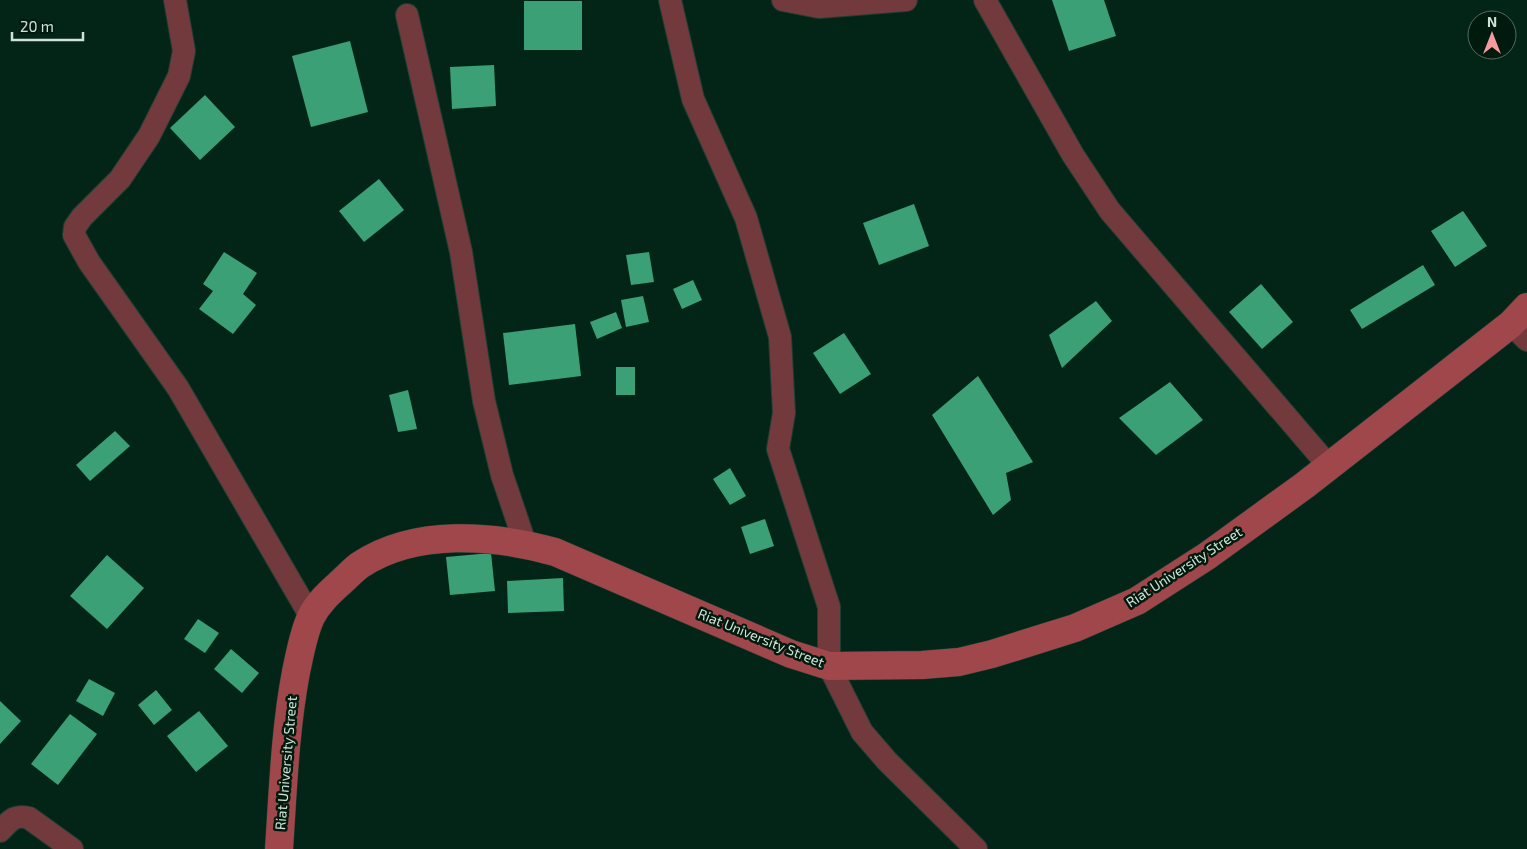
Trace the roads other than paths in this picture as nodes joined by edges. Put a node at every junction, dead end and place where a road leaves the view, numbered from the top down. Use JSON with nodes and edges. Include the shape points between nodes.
{"nodes":[{"id":1,"x":175,"y":0,"type":"edge"},
{"id":2,"x":670,"y":0,"type":"edge"},
{"id":3,"x":783,"y":0,"type":"edge"},
{"id":4,"x":906,"y":0,"type":"edge"},
{"id":5,"x":985,"y":0,"type":"edge"},
{"id":6,"x":407,"y":15,"type":"dead end"},
{"id":7,"x":1522,"y":323,"type":"edge"},
{"id":8,"x":1328,"y":465,"type":"junction"},
{"id":9,"x":525,"y":543,"type":"junction"},
{"id":10,"x":311,"y":617,"type":"junction"},
{"id":11,"x":829,"y":666,"type":"junction"},
{"id":12,"x":0,"y":831,"type":"edge"},
{"id":13,"x":72,"y":849,"type":"edge"},
{"id":14,"x":279,"y":849,"type":"edge"},
{"id":15,"x":976,"y":849,"type":"edge"}],
"edges":[{"from":1,"to":10,"type":"street","via":[[184,51],[179,76],[149,136],[120,179],[82,217],[74,235],[89,262],[178,388]]},
{"from":2,"to":11,"type":"street","via":[[693,99],[746,218],[780,338],[784,413],[778,449],[829,607]]},
{"from":3,"to":4,"type":"street","via":[[819,7]]},
{"from":5,"to":8,"type":"street","via":[[1073,154],[1110,210]]},
{"from":6,"to":9,"type":"street","via":[[461,252],[484,401],[502,475]]},
{"from":7,"to":8,"type":"street","name":"Riat University Street"},
{"from":8,"to":11,"type":"street","name":"Riat University Street","via":[[1200,561],[1137,601],[1076,628],[959,662],[922,666]]},
{"from":9,"to":10,"type":"street","name":"Riat University Street","via":[[444,539],[402,546],[360,565],[324,597]]},
{"from":9,"to":11,"type":"street","name":"Riat University Street","via":[[555,552],[791,654]]},
{"from":10,"to":14,"type":"street","name":"Riat University Street","via":[[303,640],[288,716]]},
{"from":11,"to":15,"type":"street","via":[[862,732]]},
{"from":12,"to":13,"type":"street","via":[[13,817],[21,816],[29,818]]}]}
